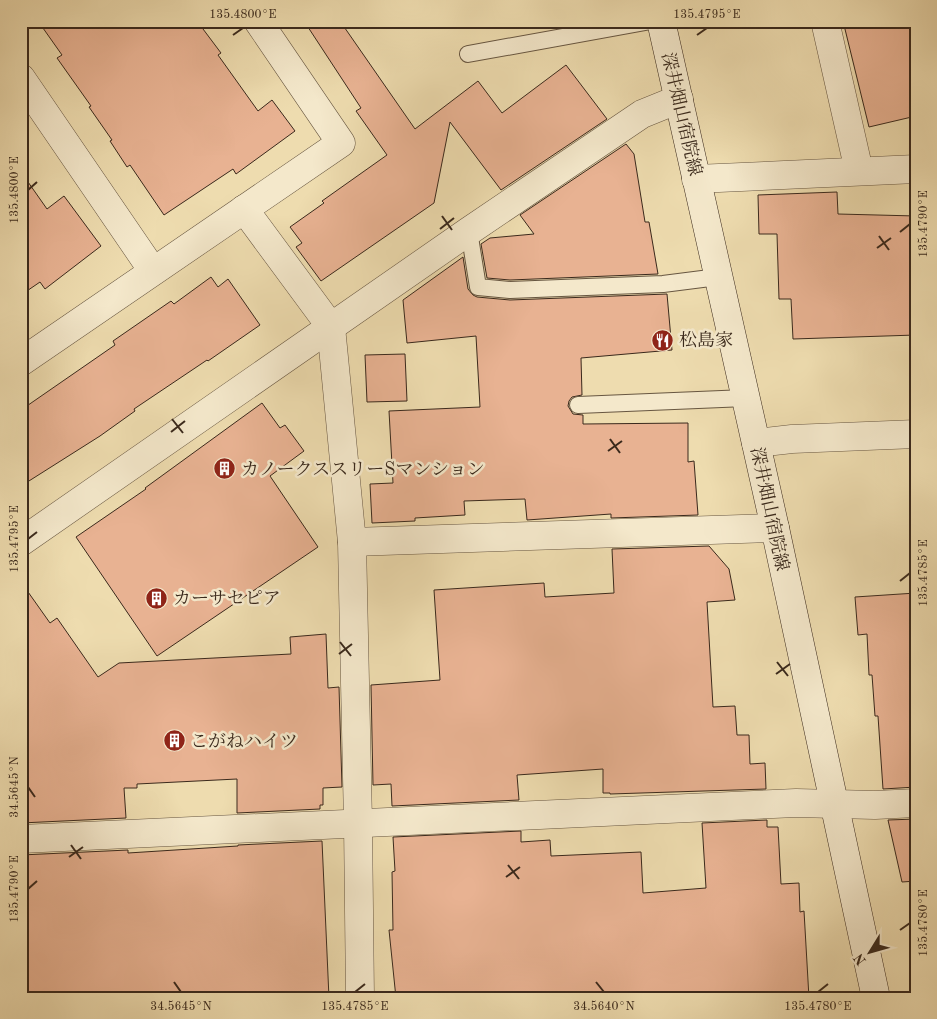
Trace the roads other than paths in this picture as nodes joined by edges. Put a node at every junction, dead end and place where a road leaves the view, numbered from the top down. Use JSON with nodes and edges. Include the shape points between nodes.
{"nodes":[{"id":1,"x":258,"y":21,"type":"edge"},
{"id":2,"x":651,"y":21,"type":"edge"},
{"id":3,"x":661,"y":21,"type":"edge"},
{"id":4,"x":824,"y":21,"type":"edge"},
{"id":5,"x":468,"y":54,"type":"dead end"},
{"id":6,"x":21,"y":78,"type":"edge"},
{"id":7,"x":678,"y":99,"type":"junction"},
{"id":8,"x":916,"y":168,"type":"edge"},
{"id":9,"x":859,"y":171,"type":"junction"},
{"id":10,"x":696,"y":179,"type":"junction"},
{"id":11,"x":244,"y":209,"type":"junction"},
{"id":12,"x":470,"y":231,"type":"junction"},
{"id":13,"x":153,"y":272,"type":"junction"},
{"id":14,"x":718,"y":277,"type":"junction"},
{"id":15,"x":331,"y":327,"type":"junction"},
{"id":16,"x":21,"y":362,"type":"edge"},
{"id":17,"x":746,"y":398,"type":"junction"},
{"id":18,"x":578,"y":405,"type":"dead end"},
{"id":19,"x":916,"y":435,"type":"edge"},
{"id":20,"x":756,"y":444,"type":"junction"},
{"id":21,"x":775,"y":528,"type":"junction"},
{"id":22,"x":21,"y":542,"type":"edge"},
{"id":23,"x":352,"y":542,"type":"junction"},
{"id":24,"x":916,"y":803,"type":"edge"},
{"id":25,"x":834,"y":804,"type":"junction"},
{"id":26,"x":358,"y":823,"type":"junction"},
{"id":27,"x":21,"y":839,"type":"edge"},
{"id":28,"x":360,"y":998,"type":"edge"},
{"id":29,"x":876,"y":998,"type":"edge"}],
"edges":[{"from":1,"to":11,"type":"street","via":[[341,143]]},
{"from":2,"to":5,"type":"lane"},
{"from":3,"to":7,"type":"street","name":"深井畑山宿院線"},
{"from":4,"to":9,"type":"street"},
{"from":6,"to":13,"type":"street"},
{"from":7,"to":10,"type":"street","name":"深井畑山宿院線"},
{"from":7,"to":12,"type":"street","via":[[642,114]]},
{"from":8,"to":9,"type":"street"},
{"from":9,"to":10,"type":"street"},
{"from":10,"to":14,"type":"street","name":"深井畑山宿院線"},
{"from":11,"to":13,"type":"street"},
{"from":11,"to":15,"type":"street"},
{"from":12,"to":14,"type":"lane","via":[[478,287],[510,290],[663,284]]},
{"from":12,"to":15,"type":"street"},
{"from":13,"to":16,"type":"street"},
{"from":14,"to":17,"type":"street","name":"深井畑山宿院線"},
{"from":15,"to":22,"type":"street"},
{"from":15,"to":23,"type":"street"},
{"from":17,"to":18,"type":"lane"},
{"from":17,"to":20,"type":"street","name":"深井畑山宿院線"},
{"from":19,"to":20,"type":"street","via":[[792,439]]},
{"from":20,"to":21,"type":"street","name":"深井畑山宿院線"},
{"from":21,"to":23,"type":"street"},
{"from":21,"to":25,"type":"street","name":"深井畑山宿院線"},
{"from":23,"to":26,"type":"street"},
{"from":24,"to":25,"type":"street"},
{"from":25,"to":26,"type":"street","via":[[796,803]]},
{"from":25,"to":29,"type":"street","name":"深井畑山宿院線"},
{"from":26,"to":27,"type":"street"},
{"from":26,"to":28,"type":"street"}]}
